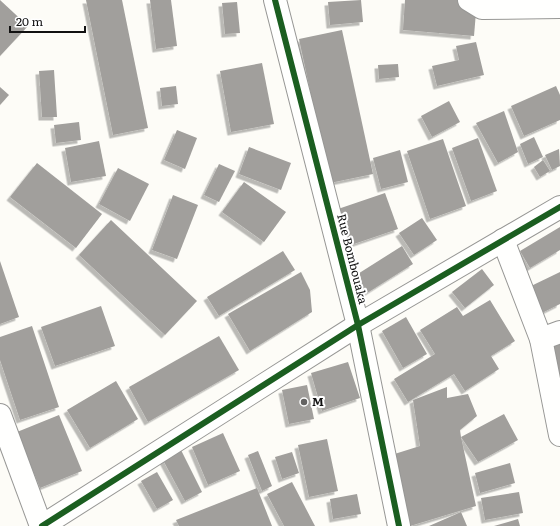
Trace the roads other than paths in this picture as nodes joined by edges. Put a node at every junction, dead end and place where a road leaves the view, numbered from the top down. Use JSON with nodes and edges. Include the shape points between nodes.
{"nodes":[{"id":1,"x":275,"y":0,"type":"edge"},
{"id":2,"x":469,"y":0,"type":"edge"},
{"id":3,"x":560,"y":7,"type":"edge"},
{"id":4,"x":560,"y":207,"type":"edge"},
{"id":5,"x":503,"y":240,"type":"junction"},
{"id":6,"x":358,"y":325,"type":"junction"},
{"id":7,"x":550,"y":335,"type":"edge"},
{"id":8,"x":0,"y":415,"type":"edge"},
{"id":9,"x":560,"y":435,"type":"edge"},
{"id":10,"x":41,"y":526,"type":"edge"},
{"id":11,"x":399,"y":526,"type":"edge"}],
"edges":[{"from":1,"to":6,"type":"street","name":"Rue Bombouaka"},
{"from":2,"to":3,"type":"street","via":[[482,8]]},
{"from":4,"to":5,"type":"street"},
{"from":5,"to":6,"type":"street"},
{"from":5,"to":7,"type":"street"},
{"from":6,"to":10,"type":"street"},
{"from":6,"to":11,"type":"street","name":"Rue Bombouaka"},
{"from":7,"to":9,"type":"street"},
{"from":8,"to":10,"type":"street"}]}
